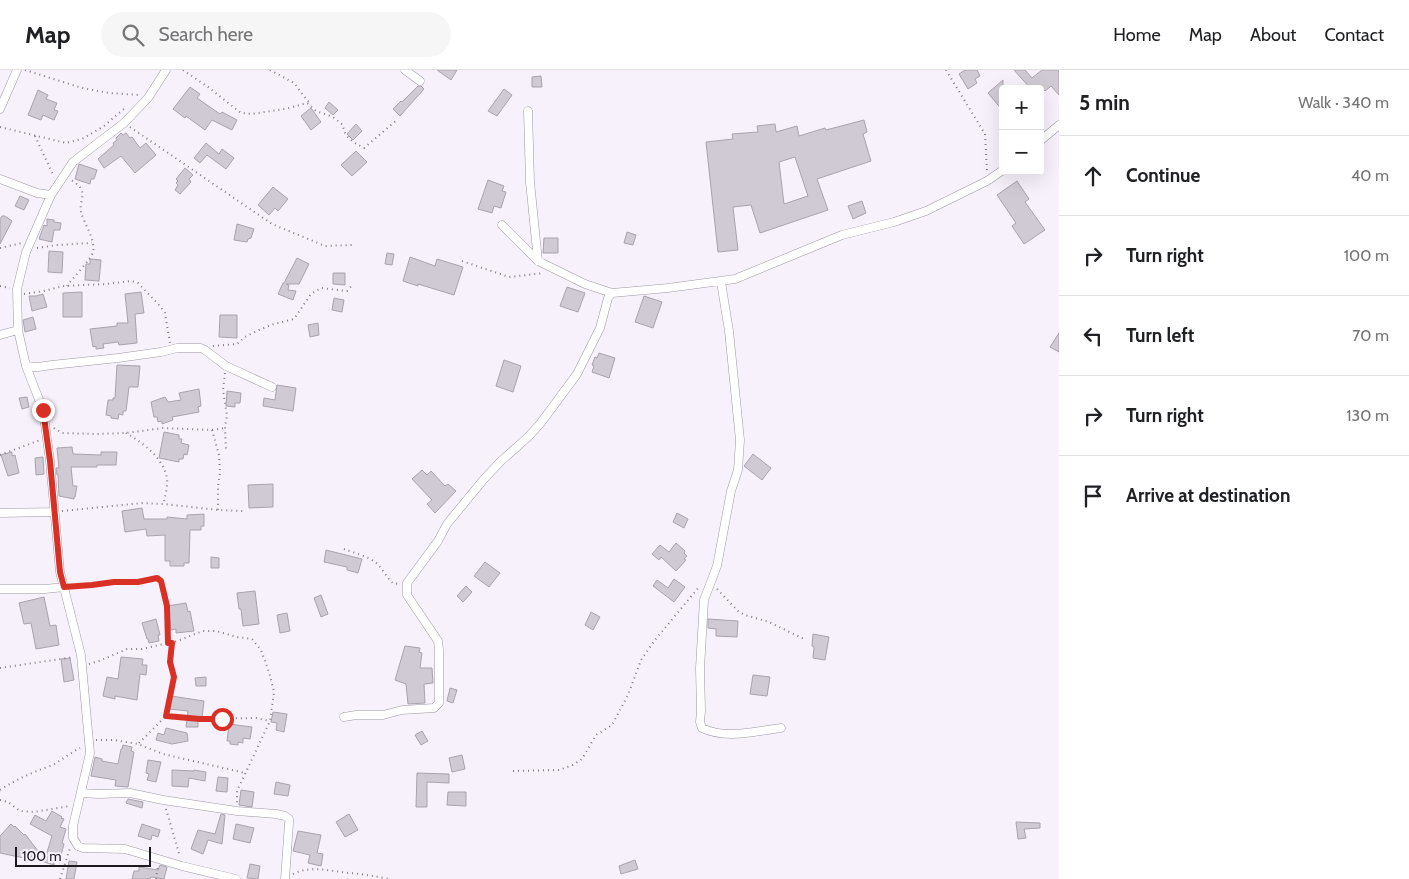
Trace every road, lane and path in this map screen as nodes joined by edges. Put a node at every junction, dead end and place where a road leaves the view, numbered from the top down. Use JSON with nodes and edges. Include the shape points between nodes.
{"nodes":[{"id":1,"x":17,"y":70,"type":"edge"},
{"id":2,"x":25,"y":70,"type":"edge"},
{"id":3,"x":166,"y":70,"type":"edge"},
{"id":4,"x":183,"y":70,"type":"edge"},
{"id":5,"x":270,"y":70,"type":"edge"},
{"id":6,"x":405,"y":70,"type":"edge"},
{"id":7,"x":946,"y":70,"type":"edge"},
{"id":8,"x":420,"y":81,"type":"dead end"},
{"id":9,"x":143,"y":89,"type":"dead end"},
{"id":10,"x":139,"y":95,"type":"junction"},
{"id":11,"x":134,"y":101,"type":"dead end"},
{"id":12,"x":128,"y":106,"type":"dead end"},
{"id":13,"x":0,"y":109,"type":"edge"},
{"id":14,"x":316,"y":111,"type":"junction"},
{"id":15,"x":528,"y":111,"type":"dead end"},
{"id":16,"x":398,"y":119,"type":"dead end"},
{"id":17,"x":124,"y":123,"type":"junction"},
{"id":18,"x":1059,"y":125,"type":"edge"},
{"id":19,"x":0,"y":126,"type":"edge"},
{"id":20,"x":35,"y":136,"type":"junction"},
{"id":21,"x":1044,"y":138,"type":"edge"},
{"id":22,"x":999,"y":173,"type":"edge"},
{"id":23,"x":64,"y":174,"type":"junction"},
{"id":24,"x":0,"y":179,"type":"edge"},
{"id":25,"x":987,"y":181,"type":"junction"},
{"id":26,"x":57,"y":185,"type":"junction"},
{"id":27,"x":51,"y":195,"type":"junction"},
{"id":28,"x":502,"y":226,"type":"dead end"},
{"id":29,"x":30,"y":241,"type":"junction"},
{"id":30,"x":92,"y":243,"type":"junction"},
{"id":31,"x":352,"y":245,"type":"dead end"},
{"id":32,"x":0,"y":248,"type":"edge"},
{"id":33,"x":26,"y":252,"type":"junction"},
{"id":34,"x":462,"y":261,"type":"dead end"},
{"id":35,"x":538,"y":261,"type":"junction"},
{"id":36,"x":545,"y":273,"type":"dead end"},
{"id":37,"x":721,"y":282,"type":"junction"},
{"id":38,"x":354,"y":284,"type":"dead end"},
{"id":39,"x":67,"y":286,"type":"junction"},
{"id":40,"x":612,"y":293,"type":"junction"},
{"id":41,"x":17,"y":295,"type":"junction"},
{"id":42,"x":18,"y":330,"type":"junction"},
{"id":43,"x":0,"y":335,"type":"edge"},
{"id":44,"x":200,"y":348,"type":"junction"},
{"id":45,"x":171,"y":349,"type":"junction"},
{"id":46,"x":26,"y":366,"type":"junction"},
{"id":47,"x":226,"y":366,"type":"junction"},
{"id":48,"x":272,"y":387,"type":"dead end"},
{"id":49,"x":44,"y":418,"type":"junction"},
{"id":50,"x":225,"y":428,"type":"junction"},
{"id":51,"x":212,"y":430,"type":"junction"},
{"id":52,"x":126,"y":433,"type":"junction"},
{"id":53,"x":47,"y":438,"type":"junction"},
{"id":54,"x":226,"y":450,"type":"dead end"},
{"id":55,"x":0,"y":454,"type":"edge"},
{"id":56,"x":164,"y":504,"type":"junction"},
{"id":57,"x":218,"y":510,"type":"junction"},
{"id":58,"x":244,"y":511,"type":"dead end"},
{"id":59,"x":54,"y":512,"type":"junction"},
{"id":60,"x":0,"y":513,"type":"edge"},
{"id":61,"x":344,"y":549,"type":"dead end"},
{"id":62,"x":710,"y":582,"type":"junction"},
{"id":63,"x":407,"y":583,"type":"junction"},
{"id":64,"x":701,"y":585,"type":"dead end"},
{"id":65,"x":64,"y":587,"type":"junction"},
{"id":66,"x":0,"y":589,"type":"edge"},
{"id":67,"x":804,"y":639,"type":"dead end"},
{"id":68,"x":168,"y":643,"type":"junction"},
{"id":69,"x":172,"y":643,"type":"junction"},
{"id":70,"x":81,"y":656,"type":"junction"},
{"id":71,"x":82,"y":666,"type":"junction"},
{"id":72,"x":0,"y":668,"type":"edge"},
{"id":73,"x":166,"y":716,"type":"junction"},
{"id":74,"x":344,"y":717,"type":"dead end"},
{"id":75,"x":270,"y":720,"type":"junction"},
{"id":76,"x":781,"y":728,"type":"dead end"},
{"id":77,"x":89,"y":742,"type":"junction"},
{"id":78,"x":138,"y":744,"type":"junction"},
{"id":79,"x":512,"y":771,"type":"dead end"},
{"id":80,"x":245,"y":773,"type":"junction"},
{"id":81,"x":0,"y":790,"type":"edge"},
{"id":82,"x":81,"y":792,"type":"junction"},
{"id":83,"x":0,"y":800,"type":"edge"},
{"id":84,"x":163,"y":800,"type":"junction"},
{"id":85,"x":78,"y":806,"type":"junction"},
{"id":86,"x":237,"y":811,"type":"junction"},
{"id":87,"x":73,"y":838,"type":"junction"},
{"id":88,"x":159,"y":859,"type":"junction"},
{"id":89,"x":182,"y":866,"type":"junction"},
{"id":90,"x":286,"y":877,"type":"edge"},
{"id":91,"x":60,"y":879,"type":"edge"},
{"id":92,"x":156,"y":879,"type":"edge"},
{"id":93,"x":236,"y":879,"type":"edge"},
{"id":94,"x":388,"y":879,"type":"edge"}],
"edges":[{"from":1,"to":13,"type":"street"},
{"from":2,"to":10,"type":"path","via":[[82,88]]},
{"from":3,"to":17,"type":"street","via":[[148,98]]},
{"from":4,"to":14,"type":"path","via":[[241,113],[285,110],[307,103]]},
{"from":5,"to":14,"type":"path","via":[[294,84]]},
{"from":6,"to":8,"type":"street"},
{"from":7,"to":25,"type":"path","via":[[985,134]]},
{"from":9,"to":10,"type":"path"},
{"from":10,"to":11,"type":"path"},
{"from":12,"to":20,"type":"path","via":[[82,139],[66,143]]},
{"from":14,"to":16,"type":"path","via":[[333,117],[343,125],[343,132],[348,138],[364,148]]},
{"from":15,"to":35,"type":"street","via":[[530,182]]},
{"from":17,"to":23,"type":"street","via":[[73,162]]},
{"from":17,"to":31,"type":"path","via":[[272,224],[325,246]]},
{"from":18,"to":21,"type":"street"},
{"from":19,"to":20,"type":"path"},
{"from":20,"to":26,"type":"path"},
{"from":22,"to":25,"type":"street"},
{"from":23,"to":26,"type":"street"},
{"from":23,"to":30,"type":"path","via":[[81,188],[80,210]]},
{"from":24,"to":27,"type":"street"},
{"from":25,"to":37,"type":"street","via":[[926,211],[842,235]]},
{"from":26,"to":27,"type":"street"},
{"from":27,"to":29,"type":"street"},
{"from":28,"to":35,"type":"street"},
{"from":29,"to":32,"type":"path"},
{"from":29,"to":33,"type":"street"},
{"from":30,"to":33,"type":"path","via":[[57,245]]},
{"from":30,"to":39,"type":"path","via":[[93,254],[89,261]]},
{"from":33,"to":41,"type":"street"},
{"from":34,"to":36,"type":"path","via":[[509,277]]},
{"from":35,"to":40,"type":"street"},
{"from":37,"to":40,"type":"street"},
{"from":37,"to":62,"type":"street","via":[[740,440],[738,470]]},
{"from":38,"to":44,"type":"path","via":[[347,291],[321,288],[311,294],[294,319],[259,330],[237,344]]},
{"from":39,"to":41,"type":"path"},
{"from":39,"to":45,"type":"path","via":[[138,283],[165,313]]},
{"from":40,"to":63,"type":"street","via":[[600,328],[577,374],[540,424],[500,462],[447,524]]},
{"from":41,"to":42,"type":"street"},
{"from":42,"to":43,"type":"street"},
{"from":42,"to":46,"type":"street"},
{"from":44,"to":45,"type":"street"},
{"from":44,"to":47,"type":"street"},
{"from":45,"to":46,"type":"street","via":[[118,358]]},
{"from":46,"to":49,"type":"street"},
{"from":47,"to":48,"type":"street"},
{"from":47,"to":50,"type":"path","via":[[223,390],[227,416]]},
{"from":49,"to":52,"type":"path","via":[[62,433]]},
{"from":49,"to":53,"type":"street"},
{"from":50,"to":51,"type":"path"},
{"from":50,"to":54,"type":"path"},
{"from":51,"to":52,"type":"path","via":[[163,428]]},
{"from":51,"to":57,"type":"path","via":[[219,455]]},
{"from":52,"to":56,"type":"path","via":[[143,443],[161,463],[167,478]]},
{"from":53,"to":55,"type":"path"},
{"from":53,"to":59,"type":"street"},
{"from":56,"to":57,"type":"path"},
{"from":56,"to":59,"type":"path","via":[[143,503]]},
{"from":57,"to":58,"type":"path"},
{"from":59,"to":60,"type":"street"},
{"from":59,"to":65,"type":"street"},
{"from":61,"to":63,"type":"path","via":[[374,561],[394,584]]},
{"from":62,"to":67,"type":"path","via":[[738,611]]},
{"from":62,"to":76,"type":"street","via":[[704,600],[700,668],[702,728],[729,735]]},
{"from":63,"to":74,"type":"street","via":[[407,595],[438,641],[438,703],[434,708]]},
{"from":64,"to":79,"type":"path","via":[[641,660],[612,725],[596,735],[582,759],[559,770]]},
{"from":65,"to":66,"type":"street"},
{"from":65,"to":68,"type":"path","via":[[157,578],[161,581],[167,606]]},
{"from":65,"to":70,"type":"street"},
{"from":68,"to":69,"type":"path"},
{"from":68,"to":71,"type":"path","via":[[127,649]]},
{"from":69,"to":73,"type":"path","via":[[170,662],[174,677]]},
{"from":69,"to":75,"type":"path","via":[[203,631],[252,639],[262,650],[274,692]]},
{"from":70,"to":71,"type":"street"},
{"from":70,"to":72,"type":"path"},
{"from":71,"to":77,"type":"street"},
{"from":73,"to":75,"type":"path"},
{"from":73,"to":78,"type":"path"},
{"from":75,"to":80,"type":"path"},
{"from":77,"to":78,"type":"path","via":[[114,740]]},
{"from":77,"to":81,"type":"path","via":[[50,766]]},
{"from":77,"to":82,"type":"street","via":[[90,753]]},
{"from":78,"to":80,"type":"path","via":[[163,754]]},
{"from":80,"to":86,"type":"path","via":[[237,791]]},
{"from":82,"to":84,"type":"street","via":[[130,793]]},
{"from":82,"to":85,"type":"street"},
{"from":83,"to":85,"type":"path","via":[[20,811]]},
{"from":84,"to":86,"type":"street"},
{"from":84,"to":89,"type":"path"},
{"from":85,"to":87,"type":"street"},
{"from":86,"to":90,"type":"street","via":[[276,814],[289,819]]},
{"from":87,"to":88,"type":"street","via":[[83,848],[125,850]]},
{"from":87,"to":91,"type":"path"},
{"from":88,"to":89,"type":"street"},
{"from":88,"to":92,"type":"path"},
{"from":89,"to":93,"type":"street"},
{"from":90,"to":94,"type":"path","via":[[304,870],[320,869]]}]}
